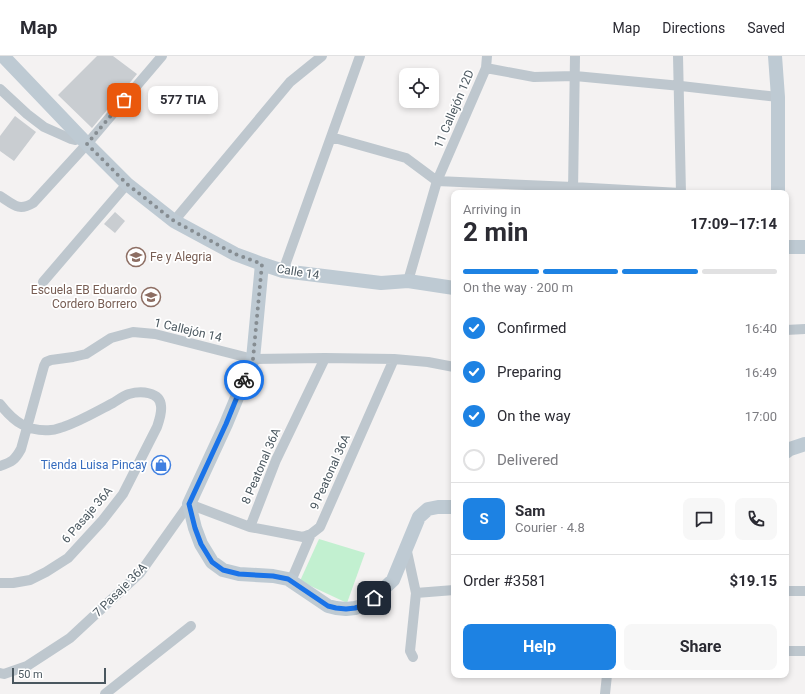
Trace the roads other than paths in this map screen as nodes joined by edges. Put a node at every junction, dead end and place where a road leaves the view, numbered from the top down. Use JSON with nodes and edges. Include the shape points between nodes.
{"nodes":[{"id":1,"x":3,"y":56,"type":"edge"},
{"id":2,"x":162,"y":56,"type":"edge"},
{"id":3,"x":322,"y":56,"type":"edge"},
{"id":4,"x":360,"y":56,"type":"edge"},
{"id":5,"x":487,"y":56,"type":"edge"},
{"id":6,"x":575,"y":56,"type":"edge"},
{"id":7,"x":678,"y":56,"type":"edge"},
{"id":8,"x":775,"y":56,"type":"edge"},
{"id":9,"x":486,"y":68,"type":"junction"},
{"id":10,"x":575,"y":76,"type":"junction"},
{"id":11,"x":679,"y":86,"type":"junction"},
{"id":12,"x":0,"y":89,"type":"edge"},
{"id":13,"x":778,"y":96,"type":"junction"},
{"id":14,"x":331,"y":137,"type":"junction"},
{"id":15,"x":84,"y":141,"type":"junction"},
{"id":16,"x":436,"y":181,"type":"junction"},
{"id":17,"x":127,"y":184,"type":"junction"},
{"id":18,"x":573,"y":190,"type":"edge"},
{"id":19,"x":680,"y":190,"type":"edge"},
{"id":20,"x":778,"y":190,"type":"edge"},
{"id":21,"x":0,"y":196,"type":"edge"},
{"id":22,"x":174,"y":221,"type":"junction"},
{"id":23,"x":789,"y":247,"type":"edge"},
{"id":24,"x":805,"y":247,"type":"edge"},
{"id":25,"x":262,"y":264,"type":"junction"},
{"id":26,"x":283,"y":271,"type":"junction"},
{"id":27,"x":408,"y":281,"type":"junction"},
{"id":28,"x":43,"y":282,"type":"dead end"},
{"id":29,"x":451,"y":288,"type":"edge"},
{"id":30,"x":805,"y":328,"type":"edge"},
{"id":31,"x":789,"y":330,"type":"edge"},
{"id":32,"x":325,"y":358,"type":"junction"},
{"id":33,"x":253,"y":359,"type":"junction"},
{"id":34,"x":394,"y":359,"type":"junction"},
{"id":35,"x":451,"y":367,"type":"edge"},
{"id":36,"x":0,"y":404,"type":"edge"},
{"id":37,"x":26,"y":427,"type":"junction"},
{"id":38,"x":805,"y":444,"type":"edge"},
{"id":39,"x":789,"y":450,"type":"edge"},
{"id":40,"x":0,"y":466,"type":"edge"},
{"id":41,"x":189,"y":504,"type":"junction"},
{"id":42,"x":451,"y":507,"type":"edge"},
{"id":43,"x":250,"y":527,"type":"junction"},
{"id":44,"x":311,"y":534,"type":"junction"},
{"id":45,"x":406,"y":547,"type":"junction"},
{"id":46,"x":290,"y":581,"type":"junction"},
{"id":47,"x":0,"y":583,"type":"edge"},
{"id":48,"x":451,"y":590,"type":"edge"},
{"id":49,"x":789,"y":591,"type":"edge"},
{"id":50,"x":805,"y":591,"type":"edge"},
{"id":51,"x":416,"y":593,"type":"junction"},
{"id":52,"x":191,"y":626,"type":"dead end"},
{"id":53,"x":789,"y":651,"type":"edge"},
{"id":54,"x":805,"y":651,"type":"edge"},
{"id":55,"x":413,"y":657,"type":"dead end"},
{"id":56,"x":0,"y":673,"type":"edge"},
{"id":57,"x":607,"y":678,"type":"edge"},
{"id":58,"x":105,"y":694,"type":"edge"},
{"id":59,"x":605,"y":694,"type":"edge"}],
"edges":[{"from":1,"to":15,"type":"street","name":"Calle 14"},
{"from":2,"to":15,"type":"street"},
{"from":3,"to":22,"type":"street","via":[[290,82]]},
{"from":4,"to":14,"type":"street"},
{"from":5,"to":9,"type":"street"},
{"from":6,"to":10,"type":"street"},
{"from":7,"to":11,"type":"street"},
{"from":8,"to":13,"type":"street"},
{"from":9,"to":10,"type":"street","name":"11 Callejón 12D","via":[[534,77]]},
{"from":9,"to":16,"type":"street","name":"11 Callejón 12D"},
{"from":10,"to":11,"type":"street","name":"11 Callejón 12D"},
{"from":10,"to":18,"type":"street"},
{"from":11,"to":13,"type":"street","name":"11 Callejón 12D"},
{"from":11,"to":19,"type":"street"},
{"from":12,"to":15,"type":"street","via":[[44,126],[71,139]]},
{"from":13,"to":20,"type":"street"},
{"from":14,"to":16,"type":"street","via":[[406,158]]},
{"from":14,"to":26,"type":"street"},
{"from":15,"to":17,"type":"street","name":"Calle 14"},
{"from":15,"to":21,"type":"street","via":[[33,203],[25,208],[17,207]]},
{"from":16,"to":18,"type":"street"},
{"from":16,"to":27,"type":"street","name":"11 Callejón 12D"},
{"from":17,"to":22,"type":"street","name":"Calle 14"},
{"from":17,"to":28,"type":"street"},
{"from":22,"to":25,"type":"street","name":"Calle 14","via":[[235,254]]},
{"from":23,"to":24,"type":"street"},
{"from":25,"to":26,"type":"street","name":"Calle 14"},
{"from":25,"to":33,"type":"street","name":"7 Pasaje 36A"},
{"from":26,"to":27,"type":"street","name":"Calle 14","via":[[381,283]]},
{"from":27,"to":29,"type":"street","name":"Calle 14"},
{"from":30,"to":31,"type":"street"},
{"from":32,"to":33,"type":"street","name":"1 Callejón 14"},
{"from":32,"to":34,"type":"street","name":"1 Callejón 14"},
{"from":32,"to":43,"type":"street","name":"8 Peatonal 36A","via":[[276,460]]},
{"from":33,"to":37,"type":"street","name":"1 Callejón 14","via":[[155,334],[133,332],[110,338],[86,354],[46,362]]},
{"from":33,"to":41,"type":"street","name":"7 Pasaje 36A"},
{"from":34,"to":35,"type":"street","name":"1 Callejón 14"},
{"from":34,"to":44,"type":"street","name":"9 Peatonal 36A","via":[[320,527]]},
{"from":36,"to":37,"type":"street","via":[[16,421]]},
{"from":37,"to":40,"type":"street","via":[[16,458]]},
{"from":37,"to":47,"type":"street","name":"6 Pasaje 36A","via":[[52,430],[80,420],[128,394],[140,392],[157,397],[162,405],[157,427],[123,494],[68,558],[30,580]]},
{"from":38,"to":39,"type":"street"},
{"from":41,"to":43,"type":"street"},
{"from":41,"to":46,"type":"street","via":[[201,544],[212,562],[223,570],[239,574],[273,576]]},
{"from":41,"to":56,"type":"street","name":"7 Pasaje 36A","via":[[140,573],[70,638],[27,666]]},
{"from":42,"to":45,"type":"street","via":[[428,509],[419,516]]},
{"from":43,"to":44,"type":"street","via":[[303,537]]},
{"from":44,"to":46,"type":"street","name":"9 Peatonal 36A"},
{"from":45,"to":46,"type":"street","via":[[393,580],[365,605],[355,608],[328,606]]},
{"from":45,"to":51,"type":"street"},
{"from":48,"to":51,"type":"street"},
{"from":49,"to":50,"type":"street"},
{"from":51,"to":55,"type":"street","via":[[410,651]]},
{"from":52,"to":58,"type":"street"},
{"from":53,"to":54,"type":"street"},
{"from":57,"to":59,"type":"street"}]}
